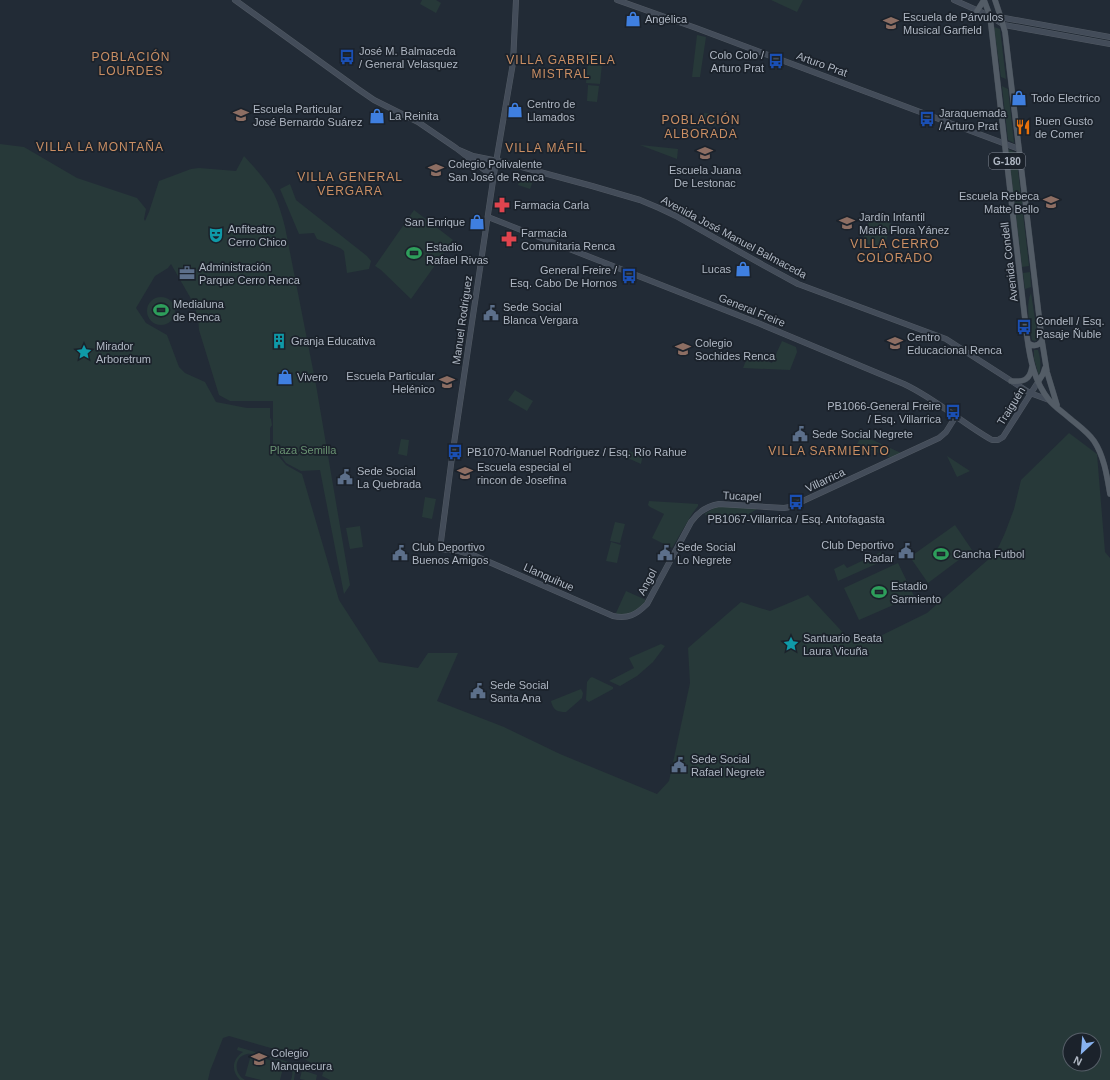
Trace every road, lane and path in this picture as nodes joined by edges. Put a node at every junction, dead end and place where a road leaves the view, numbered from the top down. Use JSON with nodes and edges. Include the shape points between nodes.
{"nodes":[{"id":1,"x":235,"y":0,"type":"edge"},
{"id":2,"x":516,"y":0,"type":"edge"},
{"id":3,"x":617,"y":0,"type":"edge"},
{"id":4,"x":954,"y":0,"type":"edge"},
{"id":5,"x":984,"y":0,"type":"edge"},
{"id":6,"x":995,"y":0,"type":"edge"},
{"id":7,"x":977,"y":11,"type":"junction"},
{"id":8,"x":990,"y":16,"type":"junction"},
{"id":9,"x":1001,"y":18,"type":"junction"},
{"id":10,"x":1004,"y":25,"type":"junction"},
{"id":11,"x":1110,"y":37,"type":"edge"},
{"id":12,"x":1110,"y":44,"type":"edge"},
{"id":13,"x":1004,"y":143,"type":"junction"},
{"id":14,"x":1019,"y":149,"type":"junction"},
{"id":15,"x":459,"y":150,"type":"junction"},
{"id":16,"x":496,"y":160,"type":"junction"},
{"id":17,"x":494,"y":174,"type":"junction"},
{"id":18,"x":488,"y":217,"type":"junction"},
{"id":19,"x":1042,"y":341,"type":"junction"},
{"id":20,"x":1028,"y":343,"type":"junction"},
{"id":21,"x":1045,"y":365,"type":"junction"},
{"id":22,"x":1032,"y":367,"type":"junction"},
{"id":23,"x":1011,"y":381,"type":"junction"},
{"id":24,"x":1038,"y":382,"type":"junction"},
{"id":25,"x":1030,"y":393,"type":"junction"},
{"id":26,"x":1049,"y":400,"type":"junction"},
{"id":27,"x":1059,"y":409,"type":"junction"},
{"id":28,"x":956,"y":416,"type":"junction"},
{"id":29,"x":998,"y":440,"type":"joint"},
{"id":30,"x":1110,"y":494,"type":"edge"},
{"id":31,"x":780,"y":508,"type":"joint"},
{"id":32,"x":704,"y":509,"type":"joint"},
{"id":33,"x":440,"y":549,"type":"joint"},
{"id":34,"x":646,"y":604,"type":"joint"}],
"edges":[{"from":1,"to":15,"type":"street","name":"Avenida José Manuel Balmaceda","via":[[362,92],[414,120]]},
{"from":2,"to":16,"type":"street","name":"Manuel Rodríguez","via":[[513,63]]},
{"from":3,"to":13,"type":"street","name":"Arturo Prat"},
{"from":4,"to":7,"type":"street"},
{"from":5,"to":7,"type":"main road"},
{"from":5,"to":8,"type":"main road","name":"Avenida Condell","number":"G-180"},
{"from":6,"to":9,"type":"main road","name":"Avenida Condell","number":"G-180"},
{"from":7,"to":8,"type":"street"},
{"from":8,"to":9,"type":"street"},
{"from":8,"to":10,"type":"street"},
{"from":8,"to":13,"type":"main road","name":"Avenida Condell","number":"G-180"},
{"from":9,"to":10,"type":"main road","name":"Avenida Condell","number":"G-180"},
{"from":9,"to":11,"type":"street"},
{"from":10,"to":12,"type":"street"},
{"from":10,"to":14,"type":"main road","name":"Avenida Condell","number":"G-180"},
{"from":13,"to":14,"type":"street","name":"Arturo Prat"},
{"from":13,"to":20,"type":"main road","name":"Avenida Condell","number":"G-180"},
{"from":14,"to":19,"type":"main road","name":"Avenida Condell","number":"G-180"},
{"from":15,"to":16,"type":"street","name":"Avenida José Manuel Balmaceda","via":[[473,156]]},
{"from":15,"to":17,"type":"street","name":"Avenida José Manuel Balmaceda","via":[[487,172]]},
{"from":16,"to":17,"type":"street","name":"Manuel Rodríguez"},
{"from":16,"to":23,"type":"street","name":"Avenida José Manuel Balmaceda","via":[[640,200],[659,208],[798,284],[946,339]]},
{"from":17,"to":18,"type":"street","name":"Manuel Rodríguez"},
{"from":18,"to":28,"type":"street","name":"General Freire","via":[[757,322],[912,388]]},
{"from":18,"to":33,"type":"street","name":"Manuel Rodríguez"},
{"from":19,"to":20,"type":"main road","via":[[1035,346]]},
{"from":19,"to":21,"type":"main road","name":"Avenida Condell","number":"G-180"},
{"from":20,"to":22,"type":"main road","name":"Avenida Condell","number":"G-180"},
{"from":21,"to":24,"type":"main road"},
{"from":21,"to":27,"type":"main road","number":"G-180"},
{"from":22,"to":23,"type":"main road","via":[[1027,379],[1020,382]]},
{"from":22,"to":24,"type":"main road","name":"Avenida Condell","number":"G-180"},
{"from":23,"to":25,"type":"street","name":"Avenida José Manuel Balmaceda"},
{"from":24,"to":25,"type":"street","name":"Traiguén"},
{"from":24,"to":26,"type":"main road","name":"Avenida Condell","number":"G-180"},
{"from":25,"to":26,"type":"street","name":"Avenida José Manuel Balmaceda"},
{"from":25,"to":29,"type":"street","name":"Traiguén","via":[[1003,437]]},
{"from":26,"to":27,"type":"main road","number":"G-180"},
{"from":27,"to":30,"type":"main road","number":"G-180","via":[[1087,432],[1096,445]]},
{"from":28,"to":29,"type":"street","name":"General Freire","via":[[991,439]]},
{"from":28,"to":31,"type":"street","name":"Villarrica","via":[[946,432],[936,440],[793,506]]},
{"from":31,"to":32,"type":"street","name":"Tucapel","via":[[719,504]]},
{"from":32,"to":34,"type":"street","name":"Angol","via":[[691,522]]},
{"from":33,"to":34,"type":"street","name":"Llanquihue","via":[[473,555],[613,616],[628,617],[640,611]]}]}
